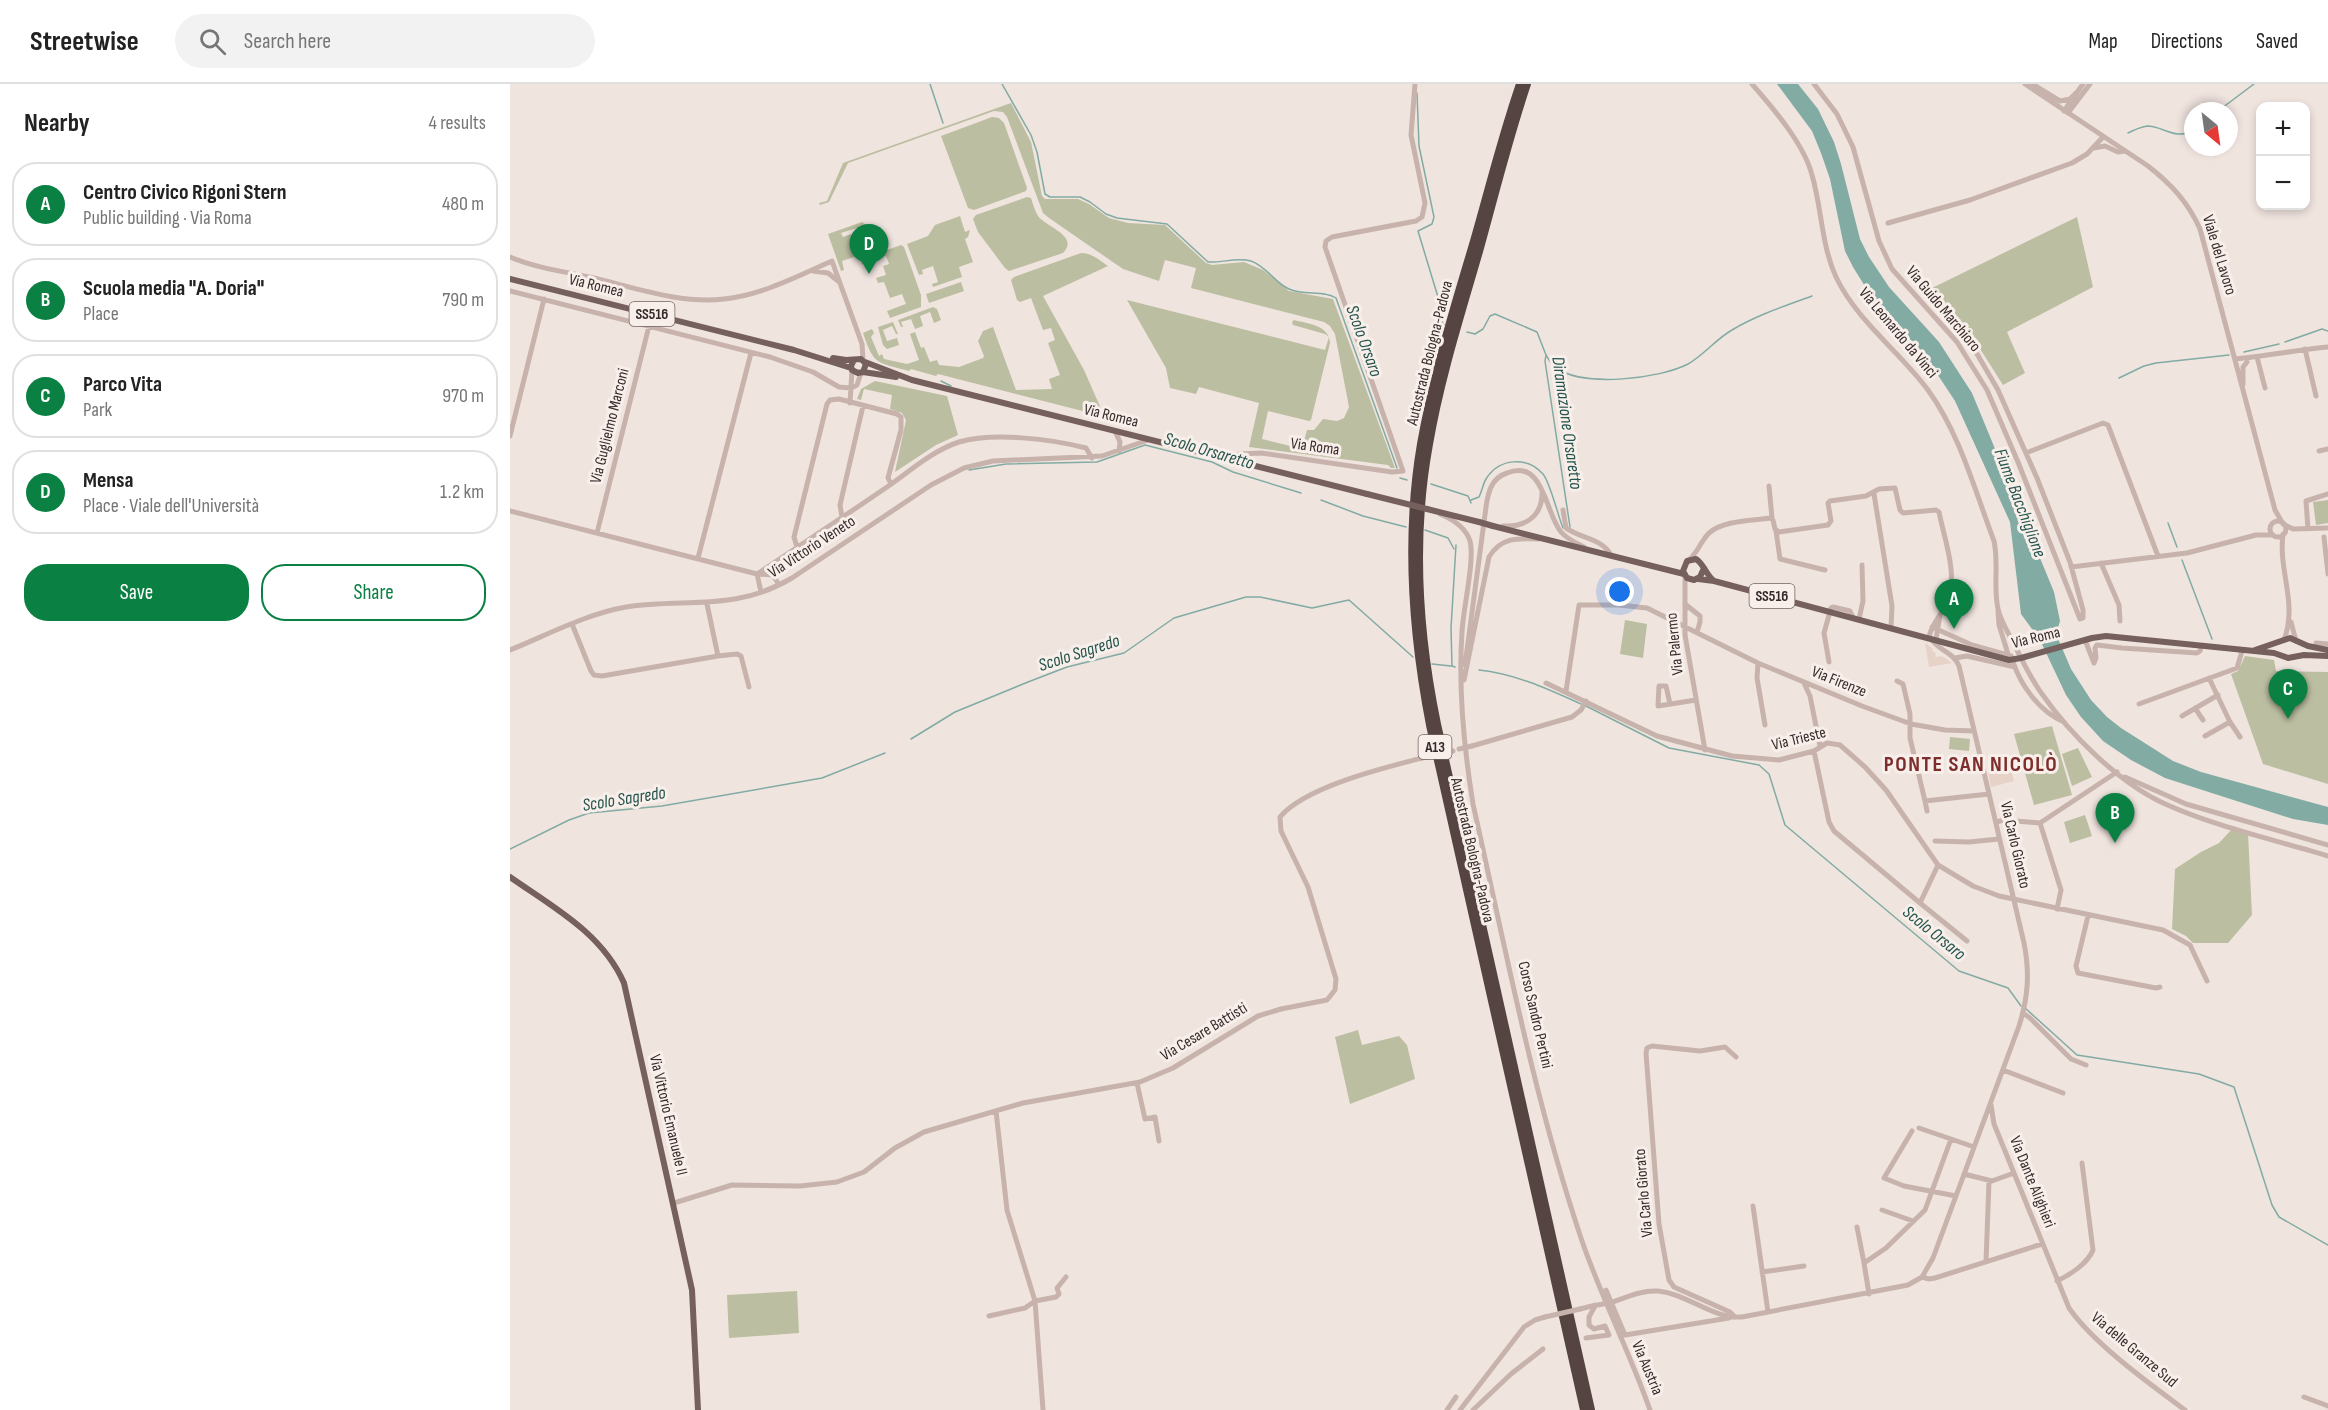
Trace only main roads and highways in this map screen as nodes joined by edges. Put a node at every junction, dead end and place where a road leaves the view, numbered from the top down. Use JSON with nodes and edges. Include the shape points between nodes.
{"nodes":[{"id":1,"x":1520,"y":84,"type":"edge"},
{"id":2,"x":1527,"y":84,"type":"edge"},
{"id":3,"x":510,"y":279,"type":"edge"},
{"id":4,"x":814,"y":355,"type":"junction"},
{"id":5,"x":860,"y":360,"type":"junction"},
{"id":6,"x":852,"y":369,"type":"junction"},
{"id":7,"x":862,"y":372,"type":"junction"},
{"id":8,"x":911,"y":380,"type":"junction"},
{"id":9,"x":1687,"y":561,"type":"junction"},
{"id":10,"x":1702,"y":566,"type":"junction"},
{"id":11,"x":1667,"y":569,"type":"junction"},
{"id":12,"x":1684,"y":575,"type":"junction"},
{"id":13,"x":1696,"y":579,"type":"junction"},
{"id":14,"x":1714,"y":581,"type":"junction"},
{"id":15,"x":2283,"y":641,"type":"junction"},
{"id":16,"x":2297,"y":642,"type":"junction"},
{"id":17,"x":2328,"y":650,"type":"edge"},
{"id":18,"x":2244,"y":651,"type":"junction"},
{"id":19,"x":2295,"y":656,"type":"junction"},
{"id":20,"x":2328,"y":656,"type":"edge"},
{"id":21,"x":2286,"y":657,"type":"junction"},
{"id":22,"x":510,"y":877,"type":"edge"},
{"id":23,"x":698,"y":1410,"type":"edge"},
{"id":24,"x":1584,"y":1410,"type":"edge"},
{"id":25,"x":1591,"y":1410,"type":"edge"}],
"edges":[{"from":1,"to":24,"type":"highway","name":"Autostrada Bologna-Padova","number":"A13","via":[[1464,273],[1421,444],[1413,523],[1413,609],[1431,725]]},
{"from":2,"to":25,"type":"highway","name":"Autostrada Bologna-Padova","number":"A13","via":[[1428,445],[1420,524],[1420,609],[1437,724]]},
{"from":3,"to":4,"type":"main road","name":"Via Romea","number":"SS516"},
{"from":4,"to":5,"type":"main road","name":"Via Romea","number":"SS516"},
{"from":4,"to":6,"type":"main road","name":"Via Romea","number":"SS516"},
{"from":5,"to":6,"type":"main road"},
{"from":5,"to":7,"type":"main road","via":[[866,366]]},
{"from":5,"to":8,"type":"main road","name":"Via Romea","number":"SS516"},
{"from":6,"to":7,"type":"main road","number":"SS516"},
{"from":7,"to":8,"type":"main road","name":"Via Romea","number":"SS516"},
{"from":8,"to":11,"type":"main road","name":"Via Romea","number":"SS516","bridge":true},
{"from":9,"to":10,"type":"main road","via":[[1696,560]]},
{"from":9,"to":11,"type":"main road"},
{"from":9,"to":12,"type":"main road"},
{"from":10,"to":13,"type":"main road","via":[[1702,575]]},
{"from":10,"to":14,"type":"main road"},
{"from":11,"to":12,"type":"main road","number":"SS516"},
{"from":12,"to":13,"type":"main road","number":"SS516"},
{"from":13,"to":14,"type":"main road","name":"Via Roma","number":"SS516"},
{"from":14,"to":18,"type":"main road","name":"Via Roma","number":"SS516","via":[[2003,659],[2023,658],[2085,639],[2114,636]]},
{"from":15,"to":16,"type":"main road","number":"SS516"},
{"from":15,"to":18,"type":"main road","number":"SS516"},
{"from":15,"to":21,"type":"main road","via":[[2280,650]]},
{"from":16,"to":17,"type":"main road","number":"SS516"},
{"from":16,"to":19,"type":"main road","via":[[2299,650]]},
{"from":18,"to":21,"type":"main road","number":"SS516"},
{"from":19,"to":20,"type":"main road","number":"SS516"},
{"from":19,"to":21,"type":"main road","number":"SS516"},
{"from":22,"to":23,"type":"main road","name":"Via Vittorio Emanuele II","via":[[588,933],[618,971],[692,1290]]}]}
